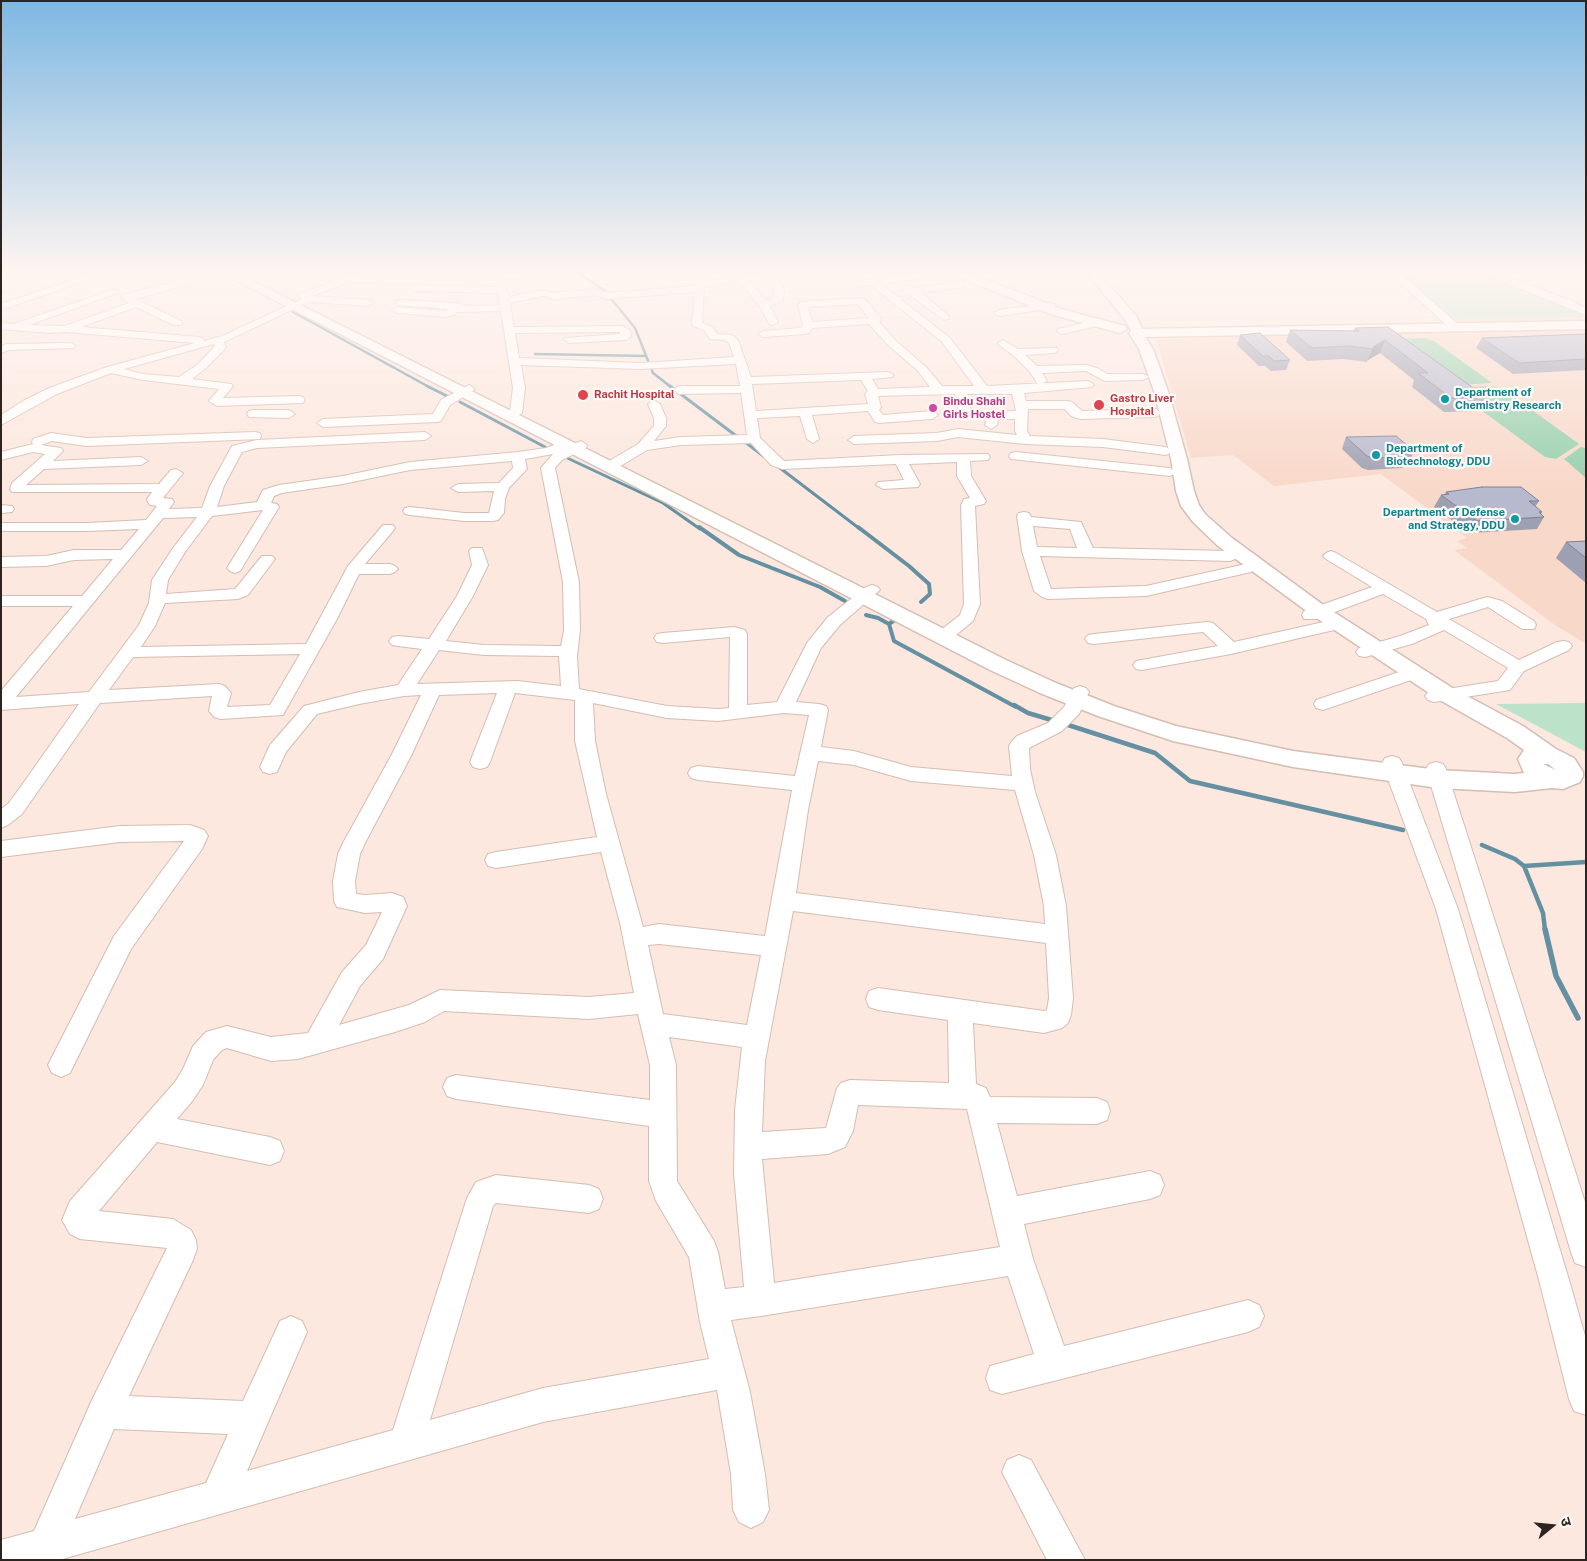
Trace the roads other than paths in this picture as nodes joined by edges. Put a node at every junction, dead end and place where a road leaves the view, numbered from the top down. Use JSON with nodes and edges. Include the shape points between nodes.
{"nodes":[{"id":1,"x":70,"y":346,"type":"joint"},
{"id":2,"x":198,"y":346,"type":"edge"},
{"id":3,"x":220,"y":346,"type":"edge"},
{"id":4,"x":377,"y":346,"type":"edge"},
{"id":5,"x":512,"y":346,"type":"edge"},
{"id":6,"x":735,"y":346,"type":"edge"},
{"id":7,"x":895,"y":346,"type":"edge"},
{"id":8,"x":951,"y":346,"type":"edge"},
{"id":9,"x":1006,"y":346,"type":"edge"},
{"id":10,"x":1135,"y":346,"type":"edge"},
{"id":11,"x":1144,"y":346,"type":"edge"},
{"id":12,"x":1,"y":350,"type":"edge"},
{"id":13,"x":1053,"y":350,"type":"dead end"},
{"id":14,"x":1014,"y":352,"type":"junction"},
{"id":15,"x":62,"y":358,"type":"dead end"},
{"id":16,"x":740,"y":360,"type":"junction"},
{"id":17,"x":514,"y":361,"type":"junction"},
{"id":18,"x":111,"y":369,"type":"junction"},
{"id":19,"x":1034,"y":370,"type":"junction"},
{"id":20,"x":888,"y":375,"type":"dead end"},
{"id":21,"x":864,"y":376,"type":"junction"},
{"id":22,"x":1143,"y":377,"type":"junction"},
{"id":23,"x":181,"y":381,"type":"junction"},
{"id":24,"x":746,"y":385,"type":"junction"},
{"id":25,"x":1088,"y":385,"type":"dead end"},
{"id":26,"x":1045,"y":387,"type":"junction"},
{"id":27,"x":679,"y":390,"type":"dead end"},
{"id":28,"x":939,"y":390,"type":"junction"},
{"id":29,"x":960,"y":390,"type":"junction"},
{"id":30,"x":984,"y":390,"type":"junction"},
{"id":31,"x":1016,"y":390,"type":"junction"},
{"id":32,"x":466,"y":391,"type":"junction"},
{"id":33,"x":875,"y":393,"type":"junction"},
{"id":34,"x":299,"y":400,"type":"dead end"},
{"id":35,"x":1,"y":403,"type":"edge"},
{"id":36,"x":27,"y":404,"type":"junction"},
{"id":37,"x":654,"y":404,"type":"dead end"},
{"id":38,"x":872,"y":408,"type":"junction"},
{"id":39,"x":1021,"y":410,"type":"junction"},
{"id":40,"x":805,"y":412,"type":"junction"},
{"id":41,"x":965,"y":412,"type":"dead end"},
{"id":42,"x":1156,"y":413,"type":"junction"},
{"id":43,"x":219,"y":414,"type":"dead end"},
{"id":44,"x":273,"y":414,"type":"junction"},
{"id":45,"x":289,"y":414,"type":"dead end"},
{"id":46,"x":512,"y":415,"type":"junction"},
{"id":47,"x":751,"y":415,"type":"junction"},
{"id":48,"x":932,"y":415,"type":"dead end"},
{"id":49,"x":437,"y":418,"type":"junction"},
{"id":50,"x":1,"y":421,"type":"edge"},
{"id":51,"x":323,"y":423,"type":"dead end"},
{"id":52,"x":991,"y":425,"type":"dead end"},
{"id":53,"x":425,"y":436,"type":"junction"},
{"id":54,"x":754,"y":439,"type":"junction"},
{"id":55,"x":813,"y":439,"type":"dead end"},
{"id":56,"x":854,"y":440,"type":"dead end"},
{"id":57,"x":1025,"y":440,"type":"junction"},
{"id":58,"x":250,"y":441,"type":"junction"},
{"id":59,"x":572,"y":445,"type":"junction"},
{"id":60,"x":643,"y":447,"type":"junction"},
{"id":61,"x":27,"y":448,"type":"junction"},
{"id":62,"x":1166,"y":450,"type":"junction"},
{"id":63,"x":1,"y":456,"type":"edge"},
{"id":64,"x":518,"y":456,"type":"junction"},
{"id":65,"x":1016,"y":456,"type":"dead end"},
{"id":66,"x":963,"y":457,"type":"junction"},
{"id":67,"x":983,"y":457,"type":"dead end"},
{"id":68,"x":900,"y":459,"type":"junction"},
{"id":69,"x":141,"y":461,"type":"dead end"},
{"id":70,"x":42,"y":465,"type":"junction"},
{"id":71,"x":614,"y":465,"type":"junction"},
{"id":72,"x":410,"y":466,"type":"junction"},
{"id":73,"x":1170,"y":472,"type":"junction"},
{"id":74,"x":176,"y":473,"type":"dead end"},
{"id":75,"x":883,"y":485,"type":"dead end"},
{"id":76,"x":503,"y":487,"type":"junction"},
{"id":77,"x":165,"y":488,"type":"junction"},
{"id":78,"x":458,"y":488,"type":"dead end"},
{"id":79,"x":262,"y":506,"type":"junction"},
{"id":80,"x":410,"y":511,"type":"dead end"},
{"id":81,"x":208,"y":512,"type":"junction"},
{"id":82,"x":155,"y":519,"type":"junction"},
{"id":83,"x":1,"y":527,"type":"edge"},
{"id":84,"x":388,"y":528,"type":"dead end"},
{"id":85,"x":477,"y":551,"type":"dead end"},
{"id":86,"x":1030,"y":551,"type":"junction"},
{"id":87,"x":1088,"y":553,"type":"junction"},
{"id":88,"x":126,"y":554,"type":"junction"},
{"id":89,"x":1230,"y":556,"type":"junction"},
{"id":90,"x":1331,"y":556,"type":"dead end"},
{"id":91,"x":268,"y":559,"type":"dead end"},
{"id":92,"x":1,"y":562,"type":"edge"},
{"id":93,"x":234,"y":568,"type":"dead end"},
{"id":94,"x":390,"y":568,"type":"dead end"},
{"id":95,"x":354,"y":569,"type":"junction"},
{"id":96,"x":1246,"y":569,"type":"junction"},
{"id":97,"x":1384,"y":588,"type":"junction"},
{"id":98,"x":868,"y":593,"type":"junction"},
{"id":99,"x":158,"y":599,"type":"junction"},
{"id":100,"x":1,"y":601,"type":"edge"},
{"id":101,"x":86,"y":601,"type":"junction"},
{"id":102,"x":1319,"y":617,"type":"junction"},
{"id":103,"x":1436,"y":618,"type":"junction"},
{"id":104,"x":1528,"y":625,"type":"dead end"},
{"id":105,"x":948,"y":634,"type":"junction"},
{"id":106,"x":663,"y":638,"type":"dead end"},
{"id":107,"x":1094,"y":640,"type":"dead end"},
{"id":108,"x":398,"y":641,"type":"dead end"},
{"id":109,"x":434,"y":644,"type":"junction"},
{"id":110,"x":1562,"y":646,"type":"dead end"},
{"id":111,"x":312,"y":649,"type":"junction"},
{"id":112,"x":1231,"y":649,"type":"junction"},
{"id":113,"x":1371,"y":650,"type":"junction"},
{"id":114,"x":569,"y":651,"type":"junction"},
{"id":115,"x":128,"y":652,"type":"junction"},
{"id":116,"x":1142,"y":665,"type":"dead end"},
{"id":117,"x":1518,"y":667,"type":"junction"},
{"id":118,"x":1405,"y":676,"type":"junction"},
{"id":119,"x":508,"y":688,"type":"junction"},
{"id":120,"x":434,"y":689,"type":"junction"},
{"id":121,"x":404,"y":690,"type":"junction"},
{"id":122,"x":577,"y":695,"type":"junction"},
{"id":123,"x":1440,"y":695,"type":"junction"},
{"id":124,"x":1078,"y":696,"type":"junction"},
{"id":125,"x":96,"y":697,"type":"junction"},
{"id":126,"x":1,"y":704,"type":"edge"},
{"id":127,"x":1323,"y":704,"type":"dead end"},
{"id":128,"x":784,"y":707,"type":"junction"},
{"id":129,"x":311,"y":710,"type":"junction"},
{"id":130,"x":276,"y":711,"type":"junction"},
{"id":131,"x":738,"y":712,"type":"junction"},
{"id":132,"x":811,"y":753,"type":"junction"},
{"id":133,"x":480,"y":762,"type":"dead end"},
{"id":134,"x":270,"y":767,"type":"dead end"},
{"id":135,"x":1393,"y":768,"type":"junction"},
{"id":136,"x":1559,"y":771,"type":"edge"},
{"id":137,"x":698,"y":773,"type":"dead end"},
{"id":138,"x":1437,"y":774,"type":"junction"},
{"id":139,"x":804,"y":784,"type":"junction"},
{"id":140,"x":1023,"y":784,"type":"junction"},
{"id":141,"x":1,"y":820,"type":"edge"},
{"id":142,"x":608,"y":843,"type":"junction"},
{"id":143,"x":1,"y":849,"type":"edge"},
{"id":144,"x":496,"y":860,"type":"dead end"},
{"id":145,"x":784,"y":901,"type":"junction"},
{"id":146,"x":1056,"y":935,"type":"junction"},
{"id":147,"x":634,"y":938,"type":"junction"},
{"id":148,"x":775,"y":946,"type":"junction"},
{"id":149,"x":878,"y":999,"type":"dead end"},
{"id":150,"x":960,"y":1009,"type":"junction"},
{"id":151,"x":651,"y":1013,"type":"junction"},
{"id":152,"x":756,"y":1038,"type":"junction"},
{"id":153,"x":316,"y":1042,"type":"junction"},
{"id":154,"x":62,"y":1065,"type":"dead end"},
{"id":155,"x":456,"y":1087,"type":"dead end"},
{"id":156,"x":972,"y":1103,"type":"junction"},
{"id":157,"x":1097,"y":1111,"type":"dead end"},
{"id":158,"x":663,"y":1115,"type":"junction"},
{"id":159,"x":153,"y":1128,"type":"junction"},
{"id":160,"x":748,"y":1146,"type":"junction"},
{"id":161,"x":270,"y":1151,"type":"dead end"},
{"id":162,"x":1150,"y":1185,"type":"dead end"},
{"id":163,"x":589,"y":1200,"type":"dead end"},
{"id":164,"x":1006,"y":1213,"type":"junction"},
{"id":165,"x":1586,"y":1252,"type":"edge"},
{"id":166,"x":1018,"y":1259,"type":"junction"},
{"id":167,"x":761,"y":1301,"type":"junction"},
{"id":168,"x":714,"y":1306,"type":"junction"},
{"id":169,"x":1248,"y":1316,"type":"dead end"},
{"id":170,"x":291,"y":1332,"type":"dead end"},
{"id":171,"x":1054,"y":1364,"type":"junction"},
{"id":172,"x":729,"y":1372,"type":"junction"},
{"id":173,"x":1002,"y":1378,"type":"dead end"},
{"id":174,"x":1586,"y":1398,"type":"edge"},
{"id":175,"x":104,"y":1412,"type":"junction"},
{"id":176,"x":253,"y":1418,"type":"junction"},
{"id":177,"x":406,"y":1442,"type":"junction"},
{"id":178,"x":1020,"y":1472,"type":"dead end"},
{"id":179,"x":218,"y":1496,"type":"junction"},
{"id":180,"x":751,"y":1510,"type":"dead end"},
{"id":181,"x":46,"y":1545,"type":"junction"},
{"id":182,"x":1,"y":1558,"type":"edge"},
{"id":183,"x":1067,"y":1560,"type":"edge"}],
"edges":[{"from":1,"to":12,"type":"street"},
{"from":1,"to":15,"type":"street"},
{"from":2,"to":18,"type":"street"},
{"from":3,"to":23,"type":"street","via":[[201,368]]},
{"from":4,"to":32,"type":"main road"},
{"from":5,"to":17,"type":"street"},
{"from":6,"to":16,"type":"street"},
{"from":7,"to":28,"type":"street","via":[[922,369]]},
{"from":8,"to":30,"type":"street","via":[[974,381]]},
{"from":9,"to":14,"type":"street"},
{"from":10,"to":22,"type":"main road"},
{"from":11,"to":102,"type":"main road","via":[[1161,391],[1190,506],[1225,542]]},
{"from":13,"to":14,"type":"street"},
{"from":14,"to":19,"type":"street"},
{"from":16,"to":17,"type":"street","via":[[641,366]]},
{"from":16,"to":24,"type":"street"},
{"from":17,"to":46,"type":"street","via":[[519,388]]},
{"from":18,"to":23,"type":"street","via":[[137,376]]},
{"from":18,"to":36,"type":"street"},
{"from":19,"to":22,"type":"street","via":[[1086,368],[1105,378]]},
{"from":19,"to":26,"type":"street"},
{"from":20,"to":21,"type":"street"},
{"from":21,"to":24,"type":"street"},
{"from":21,"to":33,"type":"street"},
{"from":22,"to":42,"type":"main road"},
{"from":23,"to":34,"type":"street","via":[[227,386],[217,402]]},
{"from":24,"to":27,"type":"street"},
{"from":24,"to":47,"type":"street"},
{"from":25,"to":26,"type":"street"},
{"from":26,"to":31,"type":"street"},
{"from":28,"to":29,"type":"street"},
{"from":28,"to":33,"type":"street"},
{"from":29,"to":30,"type":"street"},
{"from":29,"to":41,"type":"street"},
{"from":30,"to":31,"type":"street"},
{"from":31,"to":39,"type":"street"},
{"from":32,"to":46,"type":"main road"},
{"from":32,"to":49,"type":"street","via":[[445,403]]},
{"from":33,"to":38,"type":"street","via":[[871,394],[875,407]]},
{"from":35,"to":36,"type":"street"},
{"from":36,"to":50,"type":"street"},
{"from":37,"to":60,"type":"street","via":[[660,426]]},
{"from":38,"to":40,"type":"street"},
{"from":38,"to":48,"type":"street","via":[[879,419]]},
{"from":39,"to":42,"type":"street","via":[[1068,405],[1075,414]]},
{"from":39,"to":52,"type":"street","via":[[992,415]]},
{"from":39,"to":57,"type":"street","via":[[1021,431]]},
{"from":40,"to":47,"type":"street"},
{"from":40,"to":55,"type":"street"},
{"from":42,"to":62,"type":"main road"},
{"from":43,"to":44,"type":"street"},
{"from":44,"to":45,"type":"street"},
{"from":44,"to":58,"type":"street"},
{"from":46,"to":59,"type":"main road"},
{"from":47,"to":54,"type":"street"},
{"from":49,"to":51,"type":"street"},
{"from":49,"to":53,"type":"street"},
{"from":53,"to":58,"type":"street"},
{"from":53,"to":72,"type":"street"},
{"from":54,"to":60,"type":"street","via":[[681,441]]},
{"from":54,"to":68,"type":"street","via":[[782,465]]},
{"from":56,"to":57,"type":"street","via":[[937,437],[958,433]]},
{"from":57,"to":62,"type":"street"},
{"from":58,"to":61,"type":"street","via":[[86,442],[52,437]]},
{"from":58,"to":81,"type":"street","via":[[233,455]]},
{"from":59,"to":64,"type":"street"},
{"from":59,"to":71,"type":"main road"},
{"from":59,"to":114,"type":"street","via":[[548,468],[570,582],[572,630]]},
{"from":60,"to":71,"type":"street"},
{"from":61,"to":63,"type":"street"},
{"from":61,"to":70,"type":"street","via":[[56,451]]},
{"from":62,"to":73,"type":"main road"},
{"from":64,"to":72,"type":"street"},
{"from":64,"to":76,"type":"street","via":[[520,469]]},
{"from":65,"to":73,"type":"street"},
{"from":66,"to":67,"type":"street"},
{"from":66,"to":68,"type":"street"},
{"from":66,"to":105,"type":"street","via":[[964,476],[979,500],[968,504],[972,604],[966,617]]},
{"from":68,"to":75,"type":"street","via":[[913,484]]},
{"from":69,"to":70,"type":"street"},
{"from":70,"to":77,"type":"street","via":[[17,488]]},
{"from":71,"to":98,"type":"main road"},
{"from":72,"to":79,"type":"street","via":[[270,491]]},
{"from":73,"to":89,"type":"main road","via":[[1172,492],[1185,516]]},
{"from":74,"to":77,"type":"street"},
{"from":76,"to":78,"type":"street"},
{"from":76,"to":80,"type":"street","via":[[497,513],[493,517]]},
{"from":77,"to":82,"type":"street","via":[[153,500],[167,502]]},
{"from":79,"to":81,"type":"street"},
{"from":79,"to":93,"type":"street","via":[[272,507]]},
{"from":81,"to":82,"type":"street"},
{"from":81,"to":99,"type":"street","via":[[166,568],[160,580]]},
{"from":82,"to":83,"type":"street"},
{"from":82,"to":88,"type":"street"},
{"from":84,"to":95,"type":"street"},
{"from":85,"to":109,"type":"street","via":[[480,565],[465,596]]},
{"from":86,"to":87,"type":"street"},
{"from":86,"to":87,"type":"street","via":[[1025,518],[1076,525]]},
{"from":86,"to":96,"type":"street","via":[[1042,591],[1048,594],[1146,591]]},
{"from":87,"to":89,"type":"street"},
{"from":88,"to":92,"type":"street"},
{"from":88,"to":101,"type":"street"},
{"from":89,"to":96,"type":"main road"},
{"from":90,"to":97,"type":"street"},
{"from":91,"to":99,"type":"street","via":[[238,594]]},
{"from":94,"to":95,"type":"street"},
{"from":95,"to":111,"type":"street"},
{"from":96,"to":102,"type":"main road"},
{"from":97,"to":102,"type":"street"},
{"from":97,"to":103,"type":"street"},
{"from":98,"to":105,"type":"main road"},
{"from":98,"to":128,"type":"street","via":[[834,621],[813,647]]},
{"from":99,"to":115,"type":"street","via":[[147,626]]},
{"from":100,"to":101,"type":"street"},
{"from":101,"to":126,"type":"street"},
{"from":102,"to":112,"type":"street"},
{"from":102,"to":113,"type":"main road"},
{"from":103,"to":104,"type":"street","via":[[1491,602]]},
{"from":103,"to":113,"type":"street","via":[[1438,627]]},
{"from":103,"to":117,"type":"street"},
{"from":105,"to":124,"type":"main road","via":[[1031,681]]},
{"from":106,"to":131,"type":"street","via":[[739,634]]},
{"from":107,"to":112,"type":"street","via":[[1207,627]]},
{"from":108,"to":109,"type":"street"},
{"from":109,"to":114,"type":"street","via":[[484,650]]},
{"from":109,"to":121,"type":"street"},
{"from":110,"to":117,"type":"street"},
{"from":111,"to":115,"type":"street"},
{"from":111,"to":130,"type":"street"},
{"from":112,"to":116,"type":"street"},
{"from":113,"to":118,"type":"main road"},
{"from":113,"to":123,"type":"main road"},
{"from":114,"to":122,"type":"street"},
{"from":115,"to":125,"type":"street"},
{"from":117,"to":123,"type":"street","via":[[1504,686]]},
{"from":118,"to":123,"type":"main road"},
{"from":118,"to":127,"type":"street"},
{"from":119,"to":120,"type":"street"},
{"from":119,"to":122,"type":"street"},
{"from":119,"to":133,"type":"street"},
{"from":120,"to":121,"type":"street"},
{"from":120,"to":153,"type":"street","via":[[354,843],[344,881],[345,901],[365,904],[392,902],[396,906],[375,952],[351,979]]},
{"from":121,"to":129,"type":"street"},
{"from":122,"to":131,"type":"street","via":[[667,712],[718,715]]},
{"from":122,"to":142,"type":"street"},
{"from":123,"to":136,"type":"main road","via":[[1515,732]]},
{"from":124,"to":135,"type":"main road","via":[[1145,724],[1205,740],[1293,759]]},
{"from":124,"to":140,"type":"street","via":[[1072,710],[1059,723],[1019,746]]},
{"from":125,"to":126,"type":"street"},
{"from":125,"to":130,"type":"street","via":[[219,690],[222,693],[218,706],[220,713]]},
{"from":125,"to":141,"type":"street","via":[[15,809]]},
{"from":128,"to":131,"type":"street"},
{"from":128,"to":132,"type":"street","via":[[819,710]]},
{"from":129,"to":130,"type":"street"},
{"from":129,"to":134,"type":"street","via":[[277,750]]},
{"from":132,"to":139,"type":"street"},
{"from":132,"to":140,"type":"street","via":[[854,758],[911,774]]},
{"from":135,"to":138,"type":"main road"},
{"from":135,"to":174,"type":"street","via":[[1447,910]]},
{"from":136,"to":138,"type":"main road","via":[[1515,783]]},
{"from":137,"to":139,"type":"street"},
{"from":138,"to":165,"type":"street"},
{"from":139,"to":145,"type":"street"},
{"from":140,"to":146,"type":"street","via":[[1045,855],[1055,906]]},
{"from":142,"to":144,"type":"street"},
{"from":142,"to":147,"type":"street"},
{"from":143,"to":154,"type":"street","via":[[120,834],[190,833],[197,836],[122,943]]},
{"from":145,"to":146,"type":"street"},
{"from":145,"to":148,"type":"street"},
{"from":146,"to":150,"type":"street","via":[[1061,998],[1059,1015],[1053,1020],[1044,1022]]},
{"from":147,"to":148,"type":"street","via":[[658,934]]},
{"from":147,"to":151,"type":"street"},
{"from":148,"to":152,"type":"street"},
{"from":149,"to":150,"type":"street"},
{"from":150,"to":156,"type":"street"},
{"from":151,"to":152,"type":"street"},
{"from":151,"to":153,"type":"street","via":[[440,1001],[395,1021]]},
{"from":151,"to":158,"type":"street","via":[[663,1065]]},
{"from":152,"to":160,"type":"street","via":[[748,1110]]},
{"from":153,"to":159,"type":"street","via":[[271,1049],[227,1037],[215,1040],[208,1044],[184,1091]]},
{"from":155,"to":158,"type":"street"},
{"from":156,"to":157,"type":"street"},
{"from":156,"to":160,"type":"street","via":[[850,1092],[835,1138]]},
{"from":156,"to":164,"type":"street"},
{"from":158,"to":168,"type":"street","via":[[663,1181],[703,1252]]},
{"from":159,"to":161,"type":"street"},
{"from":159,"to":175,"type":"street","via":[[80,1211],[77,1220],[80,1224],[174,1234],[181,1240],[182,1249]]},
{"from":160,"to":167,"type":"street"},
{"from":162,"to":164,"type":"street"},
{"from":163,"to":177,"type":"street","via":[[496,1189],[486,1192],[481,1198]]},
{"from":164,"to":166,"type":"street"},
{"from":166,"to":167,"type":"street"},
{"from":166,"to":171,"type":"street"},
{"from":167,"to":168,"type":"street"},
{"from":168,"to":172,"type":"street"},
{"from":169,"to":171,"type":"street"},
{"from":170,"to":176,"type":"street"},
{"from":171,"to":173,"type":"street"},
{"from":172,"to":177,"type":"street","via":[[543,1405]]},
{"from":172,"to":180,"type":"street","via":[[748,1474]]},
{"from":175,"to":176,"type":"street"},
{"from":175,"to":181,"type":"street"},
{"from":176,"to":179,"type":"street"},
{"from":177,"to":179,"type":"street"},
{"from":178,"to":183,"type":"street"},
{"from":179,"to":181,"type":"street"},
{"from":181,"to":182,"type":"street"}]}
